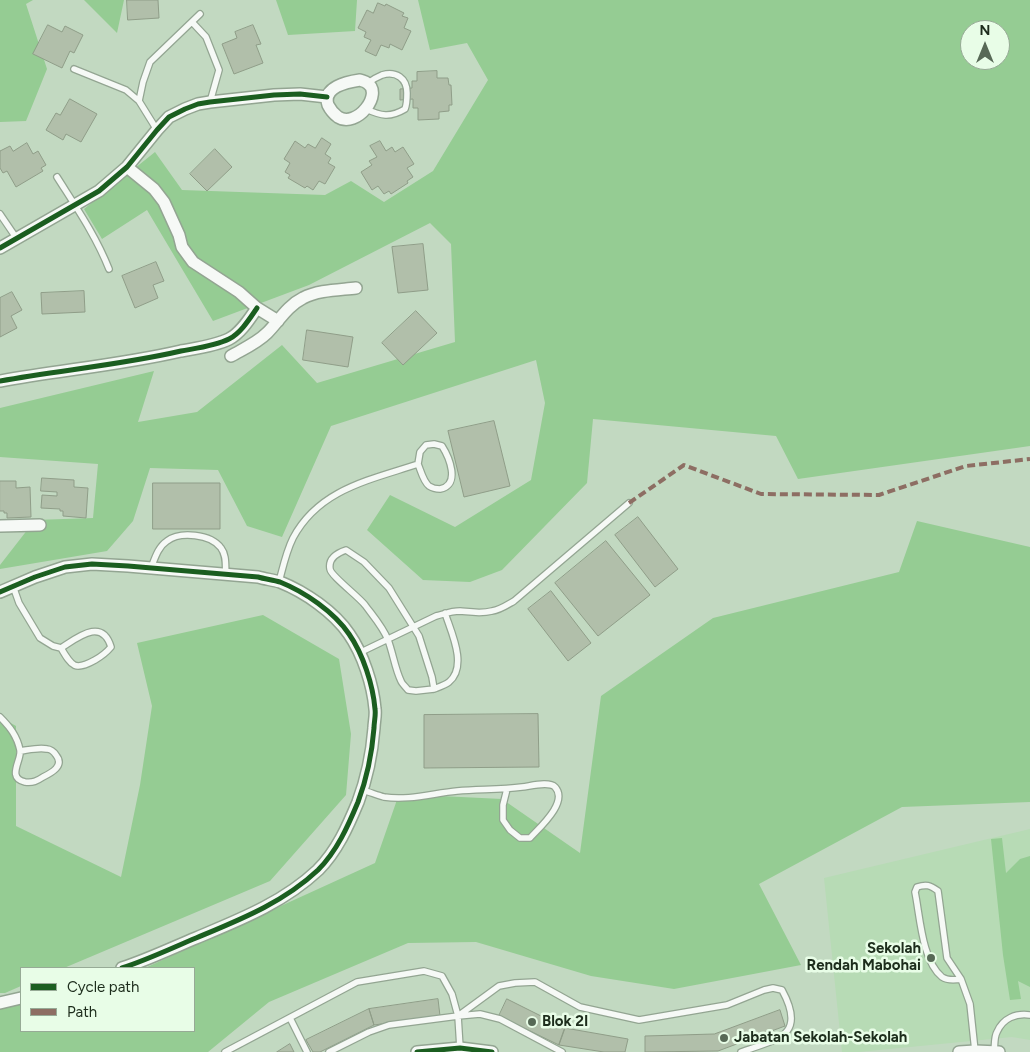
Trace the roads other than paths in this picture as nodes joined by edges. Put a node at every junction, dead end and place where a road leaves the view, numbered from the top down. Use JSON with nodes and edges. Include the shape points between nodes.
{"nodes":[{"id":1,"x":200,"y":14,"type":"dead end"},
{"id":2,"x":192,"y":22,"type":"junction"},
{"id":3,"x":74,"y":69,"type":"dead end"},
{"id":4,"x":368,"y":83,"type":"junction"},
{"id":5,"x":327,"y":97,"type":"junction"},
{"id":6,"x":139,"y":102,"type":"junction"},
{"id":7,"x":210,"y":102,"type":"junction"},
{"id":8,"x":366,"y":109,"type":"junction"},
{"id":9,"x":157,"y":130,"type":"junction"},
{"id":10,"x":127,"y":167,"type":"junction"},
{"id":11,"x":57,"y":177,"type":"dead end"},
{"id":12,"x":74,"y":205,"type":"junction"},
{"id":13,"x":0,"y":214,"type":"edge"},
{"id":14,"x":17,"y":239,"type":"junction"},
{"id":15,"x":0,"y":248,"type":"edge"},
{"id":16,"x":109,"y":269,"type":"dead end"},
{"id":17,"x":356,"y":288,"type":"dead end"},
{"id":18,"x":257,"y":308,"type":"junction"},
{"id":19,"x":278,"y":321,"type":"junction"},
{"id":20,"x":231,"y":356,"type":"dead end"},
{"id":21,"x":0,"y":381,"type":"edge"},
{"id":22,"x":418,"y":464,"type":"junction"},
{"id":23,"x":629,"y":503,"type":"dead end"},
{"id":24,"x":40,"y":525,"type":"dead end"},
{"id":25,"x":0,"y":526,"type":"edge"},
{"id":26,"x":151,"y":568,"type":"junction"},
{"id":27,"x":226,"y":575,"type":"junction"},
{"id":28,"x":279,"y":582,"type":"junction"},
{"id":29,"x":13,"y":586,"type":"junction"},
{"id":30,"x":0,"y":592,"type":"edge"},
{"id":31,"x":444,"y":613,"type":"junction"},
{"id":32,"x":414,"y":626,"type":"junction"},
{"id":33,"x":387,"y":639,"type":"junction"},
{"id":34,"x":61,"y":648,"type":"junction"},
{"id":35,"x":359,"y":652,"type":"junction"},
{"id":36,"x":434,"y":689,"type":"junction"},
{"id":37,"x":0,"y":717,"type":"edge"},
{"id":38,"x":20,"y":751,"type":"junction"},
{"id":39,"x":507,"y":789,"type":"junction"},
{"id":40,"x":362,"y":790,"type":"junction"},
{"id":41,"x":124,"y":967,"type":"edge"},
{"id":42,"x":961,"y":979,"type":"junction"},
{"id":43,"x":20,"y":998,"type":"edge"},
{"id":44,"x":0,"y":1003,"type":"edge"},
{"id":45,"x":1030,"y":1015,"type":"edge"},
{"id":46,"x":458,"y":1016,"type":"junction"},
{"id":47,"x":290,"y":1018,"type":"junction"},
{"id":48,"x":460,"y":1048,"type":"junction"},
{"id":49,"x":975,"y":1051,"type":"edge"},
{"id":50,"x":994,"y":1051,"type":"edge"},
{"id":51,"x":225,"y":1052,"type":"edge"},
{"id":52,"x":307,"y":1052,"type":"edge"},
{"id":53,"x":329,"y":1052,"type":"edge"},
{"id":54,"x":417,"y":1052,"type":"edge"},
{"id":55,"x":492,"y":1052,"type":"edge"},
{"id":56,"x":562,"y":1052,"type":"edge"},
{"id":57,"x":742,"y":1052,"type":"edge"},
{"id":58,"x":960,"y":1052,"type":"edge"},
{"id":59,"x":999,"y":1052,"type":"edge"}],
"edges":[{"from":1,"to":2,"type":"lane"},
{"from":2,"to":6,"type":"lane","via":[[150,62]]},
{"from":2,"to":7,"type":"lane","via":[[206,37],[219,70]]},
{"from":3,"to":6,"type":"lane","via":[[126,90]]},
{"from":4,"to":5,"type":"street","via":[[351,81],[338,86]]},
{"from":4,"to":8,"type":"street","via":[[372,94]]},
{"from":4,"to":8,"type":"lane","via":[[383,75],[400,77],[406,82],[407,104],[405,109],[389,115],[379,115]]},
{"from":5,"to":7,"type":"street","via":[[300,94]]},
{"from":5,"to":8,"type":"street","via":[[338,118],[348,120]]},
{"from":6,"to":9,"type":"lane"},
{"from":7,"to":9,"type":"street","via":[[169,117]]},
{"from":9,"to":10,"type":"street"},
{"from":10,"to":12,"type":"street"},
{"from":10,"to":18,"type":"street","via":[[154,189],[164,202],[182,247],[193,262]]},
{"from":11,"to":12,"type":"lane"},
{"from":12,"to":14,"type":"street"},
{"from":12,"to":16,"type":"lane","via":[[92,232]]},
{"from":13,"to":14,"type":"lane"},
{"from":14,"to":15,"type":"street"},
{"from":17,"to":19,"type":"street","via":[[304,297],[291,305]]},
{"from":18,"to":19,"type":"street"},
{"from":18,"to":21,"type":"street","via":[[230,339],[127,363]]},
{"from":19,"to":20,"type":"street","via":[[260,339]]},
{"from":22,"to":22,"type":"lane","via":[[420,452],[426,445],[442,446],[452,474],[451,481],[446,487],[437,489],[429,486]]},
{"from":22,"to":28,"type":"lane","via":[[361,482],[336,493],[320,505],[304,520],[293,539]]},
{"from":23,"to":31,"type":"lane","via":[[514,601],[494,611]]},
{"from":24,"to":25,"type":"street"},
{"from":26,"to":27,"type":"street"},
{"from":26,"to":27,"type":"lane","via":[[166,541],[177,535],[199,536],[220,547],[225,556]]},
{"from":26,"to":29,"type":"street","via":[[92,564],[65,567]]},
{"from":27,"to":28,"type":"street"},
{"from":28,"to":35,"type":"street","via":[[306,595],[331,614],[349,634]]},
{"from":29,"to":30,"type":"street"},
{"from":29,"to":34,"type":"lane","via":[[19,603],[40,638]]},
{"from":31,"to":32,"type":"lane"},
{"from":31,"to":36,"type":"lane","via":[[454,640],[458,665],[450,682]]},
{"from":32,"to":33,"type":"lane"},
{"from":32,"to":33,"type":"lane","via":[[377,574],[352,553],[346,550],[339,552],[330,563],[330,571],[362,602]]},
{"from":32,"to":36,"type":"lane"},
{"from":33,"to":35,"type":"lane"},
{"from":33,"to":36,"type":"lane","via":[[401,682],[408,690]]},
{"from":34,"to":34,"type":"lane","via":[[88,632],[97,631],[109,640],[111,647],[83,666],[75,666]]},
{"from":35,"to":40,"type":"street","via":[[370,681],[375,710],[373,740]]},
{"from":37,"to":38,"type":"lane","via":[[15,736]]},
{"from":38,"to":38,"type":"lane","via":[[15,773],[22,782],[37,782],[59,766],[59,760],[49,749]]},
{"from":39,"to":39,"type":"lane","via":[[549,784],[556,788],[559,795],[555,810],[530,838],[520,838],[503,820]]},
{"from":39,"to":40,"type":"lane","via":[[402,798]]},
{"from":40,"to":41,"type":"street","via":[[350,822],[335,848],[299,886],[250,915]]},
{"from":42,"to":42,"type":"lane","via":[[943,978],[926,952],[915,892],[917,887],[931,886],[938,891],[947,958]]},
{"from":42,"to":49,"type":"lane","via":[[970,1004]]},
{"from":43,"to":44,"type":"street"},
{"from":45,"to":50,"type":"lane","via":[[1016,1015],[1005,1020],[997,1032]]},
{"from":46,"to":47,"type":"lane","via":[[452,994],[442,976],[424,971],[357,982]]},
{"from":46,"to":48,"type":"lane"},
{"from":46,"to":53,"type":"lane","via":[[389,1025]]},
{"from":46,"to":56,"type":"lane","via":[[480,1014],[500,1019]]},
{"from":46,"to":57,"type":"lane","via":[[499,986],[515,983],[535,982],[580,1006],[639,1020],[727,1005],[773,988],[782,990],[792,1019],[790,1030]]},
{"from":47,"to":51,"type":"lane"},
{"from":47,"to":52,"type":"lane"},
{"from":48,"to":54,"type":"street"},
{"from":48,"to":55,"type":"street"},
{"from":49,"to":50,"type":"street"},
{"from":49,"to":58,"type":"street"},
{"from":50,"to":59,"type":"street"}]}
